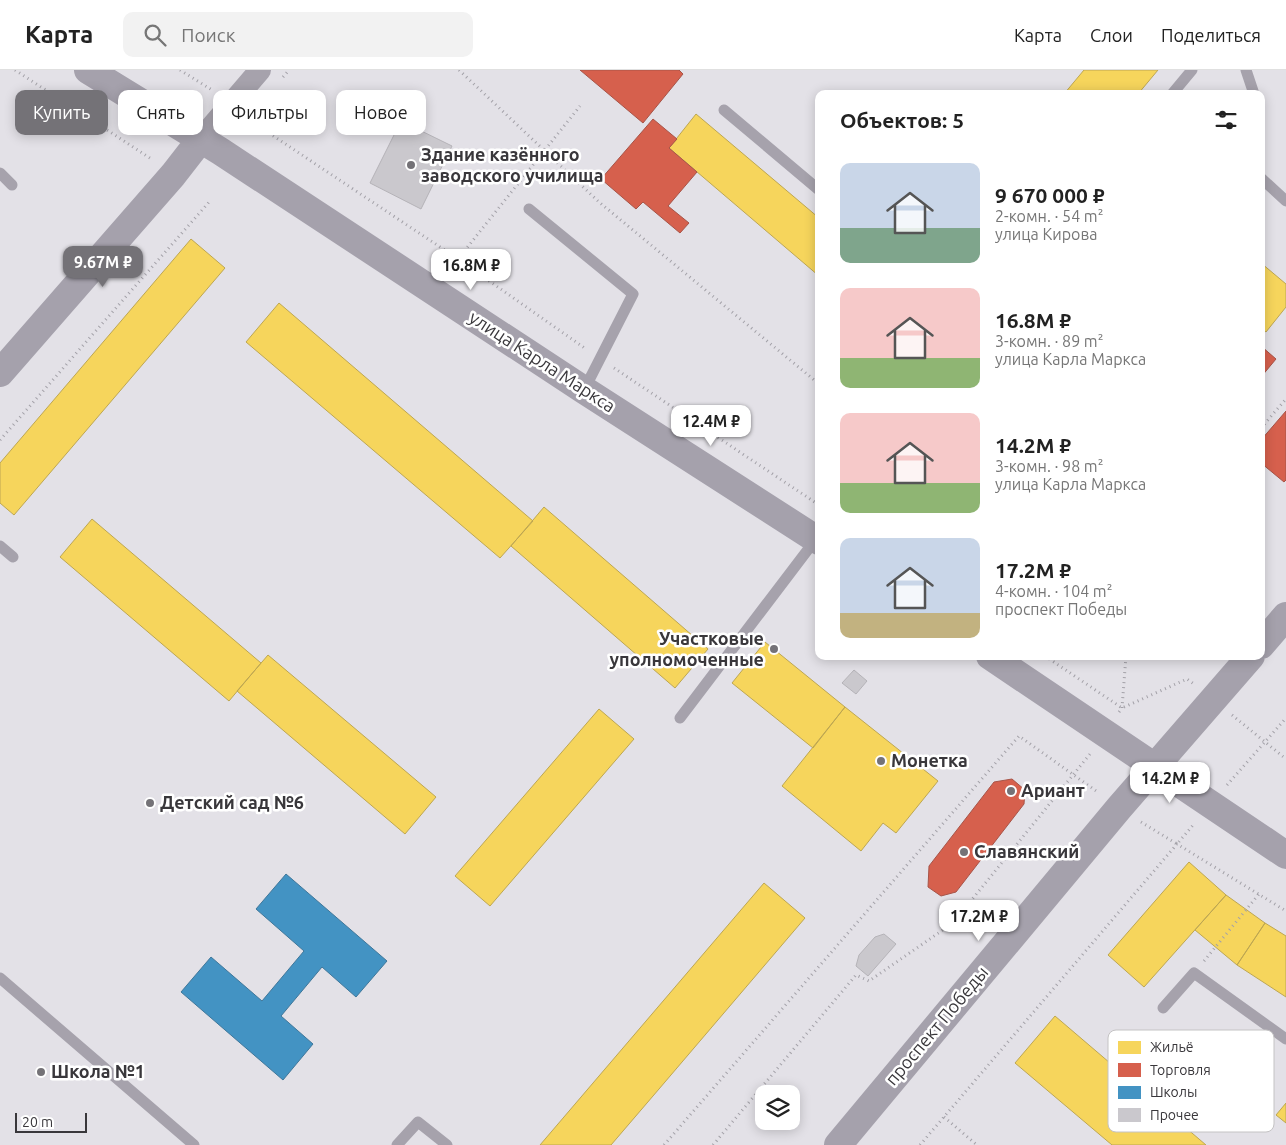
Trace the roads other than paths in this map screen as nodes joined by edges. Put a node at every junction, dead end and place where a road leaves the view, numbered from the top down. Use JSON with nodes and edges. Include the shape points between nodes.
{"nodes":[{"id":1,"x":88,"y":70,"type":"edge"},
{"id":2,"x":260,"y":70,"type":"edge"},
{"id":3,"x":1192,"y":70,"type":"edge"},
{"id":4,"x":1246,"y":70,"type":"edge"},
{"id":5,"x":1175,"y":90,"type":"edge"},
{"id":6,"x":1253,"y":90,"type":"edge"},
{"id":7,"x":724,"y":110,"type":"dead end"},
{"id":8,"x":201,"y":139,"type":"junction"},
{"id":9,"x":0,"y":173,"type":"edge"},
{"id":10,"x":1265,"y":182,"type":"edge"},
{"id":11,"x":12,"y":185,"type":"dead end"},
{"id":12,"x":815,"y":187,"type":"edge"},
{"id":13,"x":1286,"y":201,"type":"edge"},
{"id":14,"x":529,"y":209,"type":"dead end"},
{"id":15,"x":0,"y":373,"type":"edge"},
{"id":16,"x":584,"y":390,"type":"junction"},
{"id":17,"x":815,"y":539,"type":"edge"},
{"id":18,"x":815,"y":543,"type":"edge"},
{"id":19,"x":0,"y":546,"type":"edge"},
{"id":20,"x":13,"y":556,"type":"dead end"},
{"id":21,"x":1286,"y":616,"type":"edge"},
{"id":22,"x":1265,"y":640,"type":"edge"},
{"id":23,"x":996,"y":660,"type":"edge"},
{"id":24,"x":1248,"y":660,"type":"edge"},
{"id":25,"x":680,"y":718,"type":"dead end"},
{"id":26,"x":1154,"y":768,"type":"junction"},
{"id":27,"x":1286,"y":855,"type":"edge"},
{"id":28,"x":0,"y":978,"type":"edge"},
{"id":29,"x":1163,"y":1008,"type":"dead end"},
{"id":30,"x":1286,"y":1038,"type":"edge"},
{"id":31,"x":194,"y":1145,"type":"edge"},
{"id":32,"x":397,"y":1145,"type":"edge"},
{"id":33,"x":447,"y":1145,"type":"edge"},
{"id":34,"x":838,"y":1145,"type":"edge"}],
"edges":[{"from":1,"to":8,"type":"main road","name":"улица Карла Маркса"},
{"from":2,"to":8,"type":"street"},
{"from":3,"to":5,"type":"lane"},
{"from":4,"to":6,"type":"lane"},
{"from":7,"to":12,"type":"lane"},
{"from":8,"to":15,"type":"main road"},
{"from":8,"to":16,"type":"main road","name":"улица Карла Маркса"},
{"from":9,"to":11,"type":"lane"},
{"from":10,"to":13,"type":"lane"},
{"from":14,"to":16,"type":"lane","via":[[633,294]]},
{"from":16,"to":17,"type":"main road","name":"улица Карла Маркса"},
{"from":18,"to":25,"type":"lane"},
{"from":19,"to":20,"type":"lane"},
{"from":21,"to":22,"type":"main road"},
{"from":23,"to":26,"type":"main road"},
{"from":24,"to":26,"type":"main road","name":"проспект Победы"},
{"from":26,"to":27,"type":"main road"},
{"from":26,"to":34,"type":"main road","name":"проспект Победы"},
{"from":28,"to":31,"type":"lane"},
{"from":29,"to":30,"type":"lane","via":[[1194,973]]},
{"from":32,"to":33,"type":"lane","via":[[418,1122]]}]}
